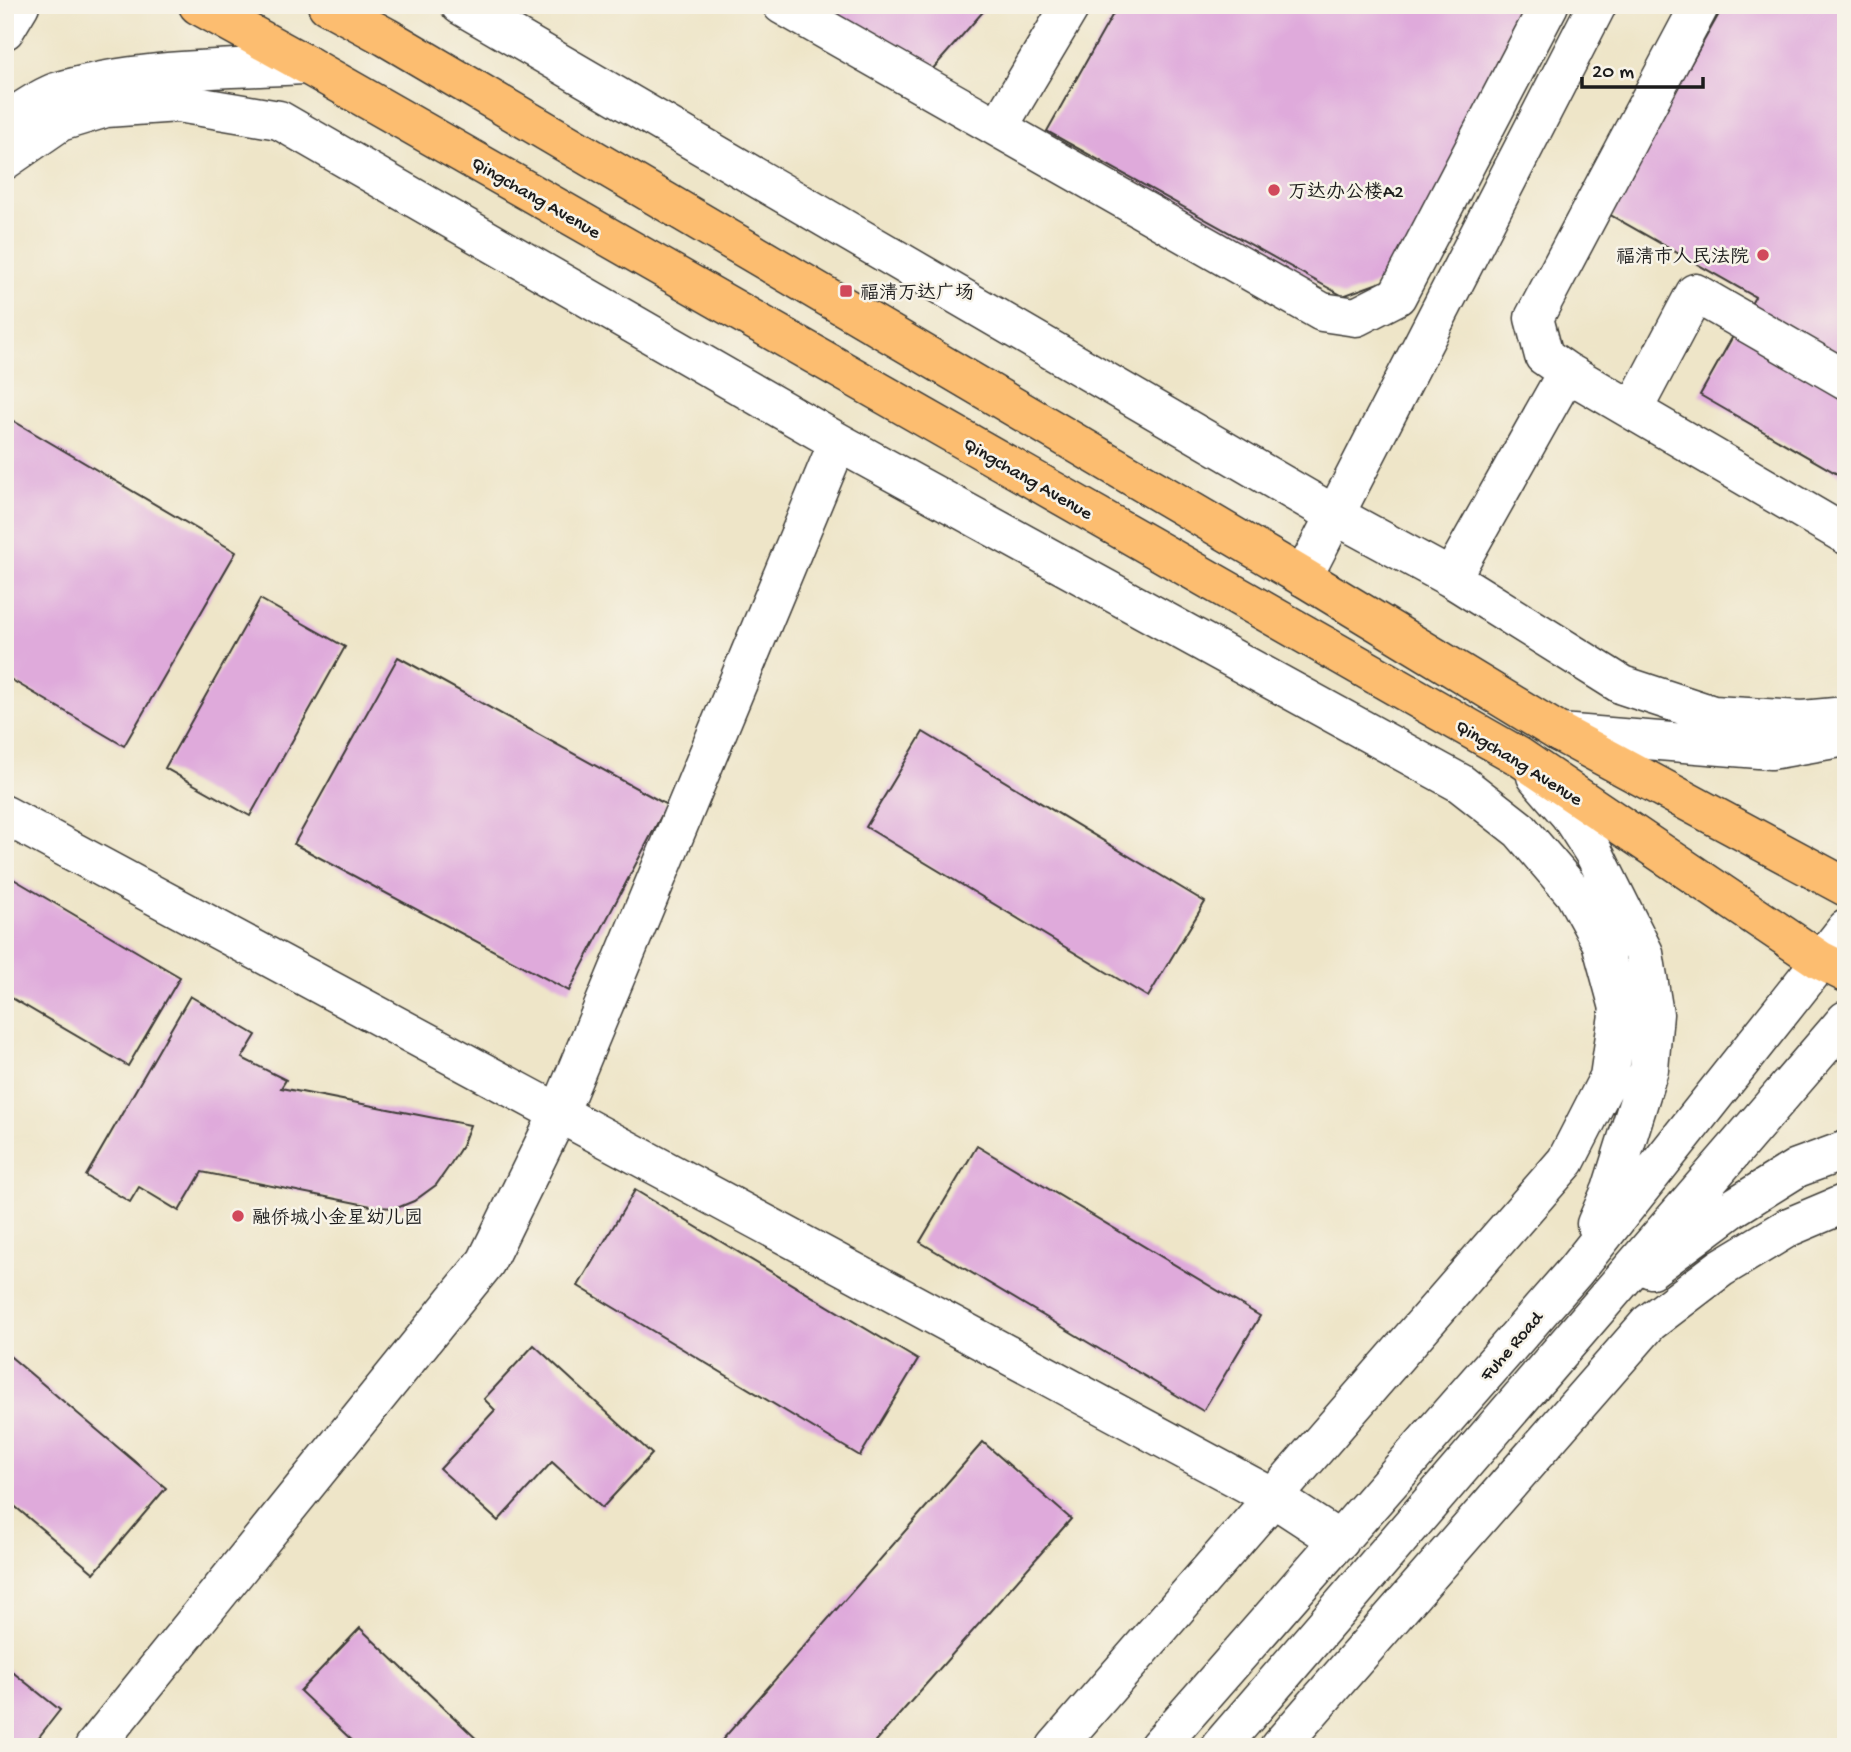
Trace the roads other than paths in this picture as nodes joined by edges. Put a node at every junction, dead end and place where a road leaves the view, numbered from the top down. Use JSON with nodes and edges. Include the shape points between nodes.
{"nodes":[{"id":1,"x":20,"y":5,"type":"edge"},
{"id":2,"x":198,"y":5,"type":"edge"},
{"id":3,"x":327,"y":5,"type":"edge"},
{"id":4,"x":354,"y":5,"type":"edge"},
{"id":5,"x":460,"y":5,"type":"edge"},
{"id":6,"x":782,"y":5,"type":"edge"},
{"id":7,"x":1071,"y":5,"type":"edge"},
{"id":8,"x":1549,"y":5,"type":"edge"},
{"id":9,"x":1597,"y":5,"type":"edge"},
{"id":10,"x":1700,"y":5,"type":"edge"},
{"id":11,"x":5,"y":30,"type":"edge"},
{"id":12,"x":386,"y":37,"type":"junction"},
{"id":13,"x":307,"y":65,"type":"junction"},
{"id":14,"x":1473,"y":120,"type":"junction"},
{"id":15,"x":5,"y":122,"type":"edge"},
{"id":16,"x":999,"y":126,"type":"junction"},
{"id":17,"x":1523,"y":148,"type":"junction"},
{"id":18,"x":5,"y":160,"type":"edge"},
{"id":19,"x":1567,"y":372,"type":"junction"},
{"id":20,"x":1846,"y":380,"type":"edge"},
{"id":21,"x":1633,"y":410,"type":"junction"},
{"id":22,"x":838,"y":442,"type":"junction"},
{"id":23,"x":1335,"y":514,"type":"junction"},
{"id":24,"x":1846,"y":536,"type":"edge"},
{"id":25,"x":1303,"y":577,"type":"junction"},
{"id":26,"x":1451,"y":578,"type":"junction"},
{"id":27,"x":1846,"y":716,"type":"edge"},
{"id":28,"x":1560,"y":733,"type":"junction"},
{"id":29,"x":1846,"y":737,"type":"edge"},
{"id":30,"x":1518,"y":756,"type":"junction"},
{"id":31,"x":5,"y":815,"type":"edge"},
{"id":32,"x":1846,"y":887,"type":"edge"},
{"id":33,"x":1846,"y":929,"type":"edge"},
{"id":34,"x":1833,"y":967,"type":"edge"},
{"id":35,"x":1846,"y":1020,"type":"edge"},
{"id":36,"x":559,"y":1113,"type":"junction"},
{"id":37,"x":1846,"y":1150,"type":"edge"},
{"id":38,"x":1846,"y":1203,"type":"edge"},
{"id":39,"x":1575,"y":1271,"type":"junction"},
{"id":40,"x":1590,"y":1315,"type":"junction"},
{"id":41,"x":1274,"y":1498,"type":"junction"},
{"id":42,"x":1340,"y":1541,"type":"junction"},
{"id":43,"x":94,"y":1747,"type":"edge"},
{"id":44,"x":1056,"y":1747,"type":"edge"},
{"id":45,"x":1158,"y":1747,"type":"edge"},
{"id":46,"x":1220,"y":1747,"type":"edge"},
{"id":47,"x":1279,"y":1747,"type":"edge"}],
"edges":[{"from":1,"to":11,"type":"street"},
{"from":2,"to":13,"type":"main road","name":"Qingchang Avenue"},
{"from":3,"to":12,"type":"main road"},
{"from":4,"to":12,"type":"street"},
{"from":5,"to":23,"type":"street"},
{"from":6,"to":16,"type":"street"},
{"from":7,"to":16,"type":"street"},
{"from":8,"to":14,"type":"street"},
{"from":9,"to":17,"type":"street"},
{"from":10,"to":19,"type":"street","via":[[1534,317],[1544,356]]},
{"from":12,"to":25,"type":"main road"},
{"from":13,"to":15,"type":"street","via":[[117,79],[54,93]]},
{"from":13,"to":30,"type":"main road","name":"Qingchang Avenue"},
{"from":14,"to":16,"type":"street","via":[[1397,296],[1356,317],[1322,312]]},
{"from":14,"to":17,"type":"street"},
{"from":17,"to":23,"type":"street"},
{"from":18,"to":22,"type":"street","via":[[60,122],[106,108],[178,103],[279,120]]},
{"from":19,"to":21,"type":"street"},
{"from":19,"to":26,"type":"street"},
{"from":20,"to":21,"type":"street","via":[[1695,293]]},
{"from":21,"to":24,"type":"street"},
{"from":22,"to":36,"type":"street"},
{"from":22,"to":41,"type":"street","via":[[1460,783],[1520,830],[1574,893],[1601,942],[1619,1008],[1609,1077],[1566,1161]]},
{"from":23,"to":25,"type":"street"},
{"from":23,"to":26,"type":"street"},
{"from":25,"to":28,"type":"main road"},
{"from":26,"to":27,"type":"street","via":[[1622,685],[1713,715],[1802,720]]},
{"from":28,"to":29,"type":"street","via":[[1771,750]]},
{"from":28,"to":32,"type":"main road"},
{"from":30,"to":34,"type":"main road","name":"Qingchang Avenue"},
{"from":30,"to":39,"type":"street","via":[[1569,814],[1594,853],[1644,953],[1654,1014],[1649,1069],[1611,1190]]},
{"from":31,"to":36,"type":"street"},
{"from":33,"to":34,"type":"street","name":"Fuhe Road"},
{"from":34,"to":39,"type":"street","name":"Fuhe Road"},
{"from":35,"to":40,"type":"street"},
{"from":36,"to":41,"type":"street"},
{"from":36,"to":43,"type":"street","via":[[486,1262]]},
{"from":37,"to":40,"type":"street","via":[[1797,1168],[1732,1208]]},
{"from":38,"to":47,"type":"street","via":[[1789,1227],[1721,1268],[1649,1323]]},
{"from":39,"to":42,"type":"street","name":"Fuhe Road"},
{"from":40,"to":46,"type":"street"},
{"from":41,"to":42,"type":"street"},
{"from":41,"to":44,"type":"street"},
{"from":42,"to":45,"type":"street","name":"Fuhe Road"}]}
